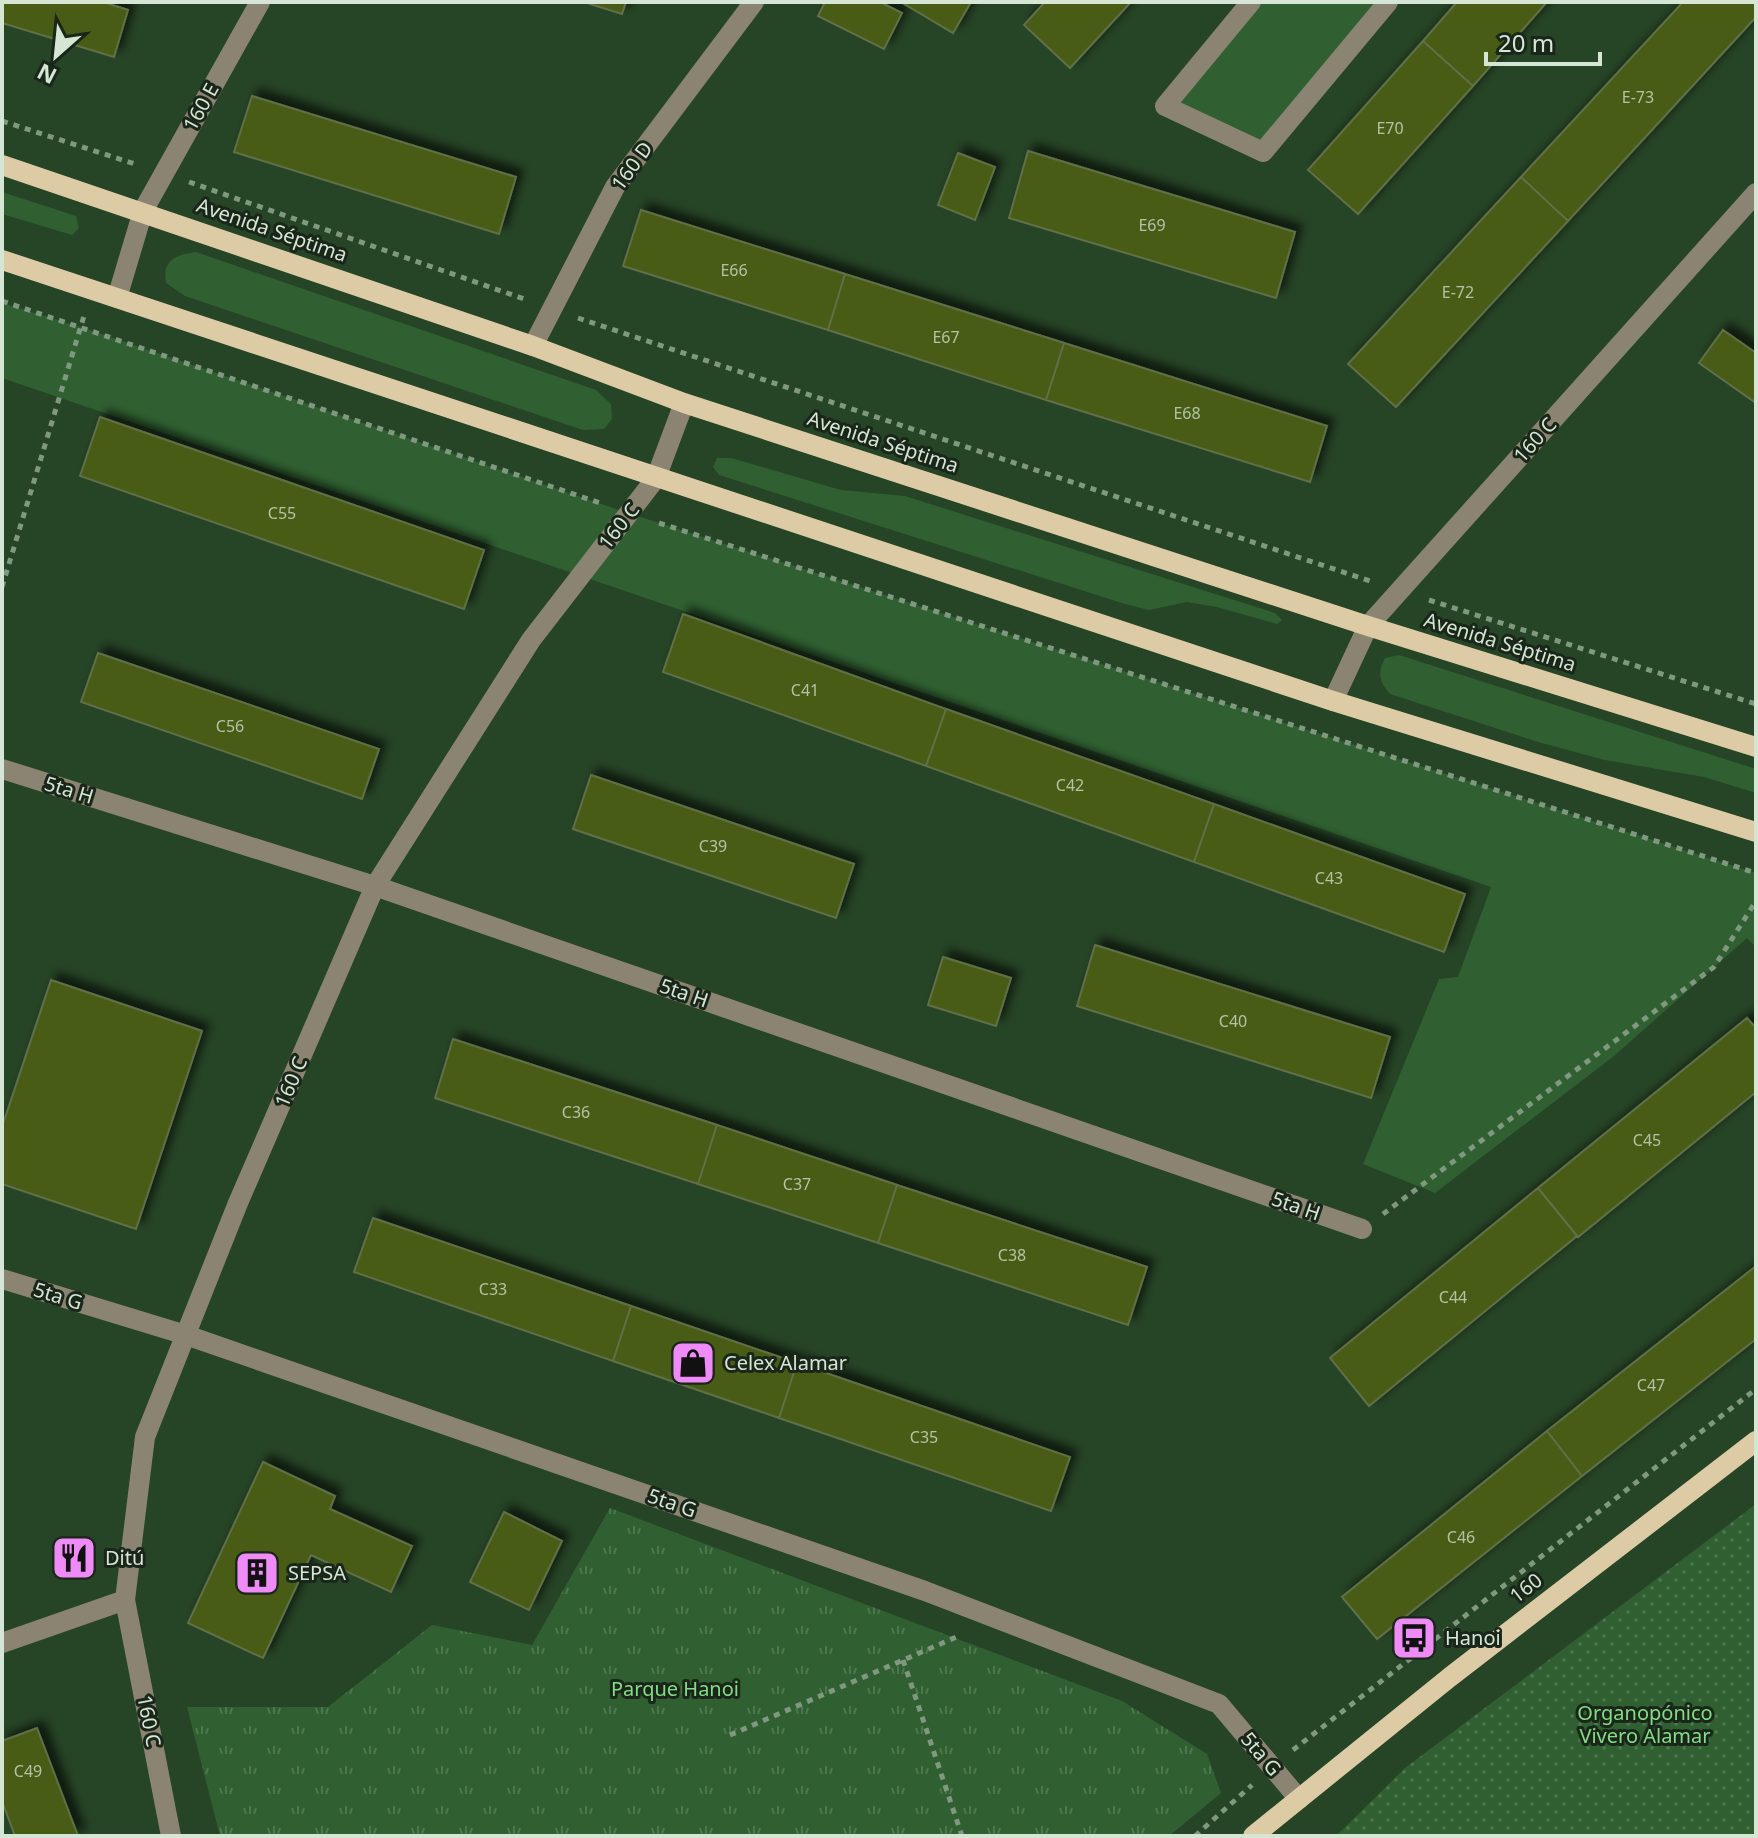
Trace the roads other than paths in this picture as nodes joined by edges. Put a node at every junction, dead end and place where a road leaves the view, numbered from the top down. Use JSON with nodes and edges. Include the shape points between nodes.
{"nodes":[{"id":1,"x":260,"y":2,"type":"edge"},
{"id":2,"x":754,"y":2,"type":"edge"},
{"id":3,"x":1251,"y":2,"type":"edge"},
{"id":4,"x":1388,"y":2,"type":"edge"},
{"id":5,"x":2,"y":165,"type":"edge"},
{"id":6,"x":1756,"y":193,"type":"edge"},
{"id":7,"x":143,"y":211,"type":"junction"},
{"id":8,"x":2,"y":260,"type":"edge"},
{"id":9,"x":117,"y":298,"type":"junction"},
{"id":10,"x":533,"y":346,"type":"junction"},
{"id":11,"x":684,"y":403,"type":"junction"},
{"id":12,"x":656,"y":478,"type":"junction"},
{"id":13,"x":1368,"y":626,"type":"junction"},
{"id":14,"x":1333,"y":701,"type":"junction"},
{"id":15,"x":1756,"y":747,"type":"edge"},
{"id":16,"x":2,"y":769,"type":"edge"},
{"id":17,"x":1756,"y":832,"type":"edge"},
{"id":18,"x":375,"y":886,"type":"junction"},
{"id":19,"x":1362,"y":1229,"type":"road end"},
{"id":20,"x":2,"y":1279,"type":"edge"},
{"id":21,"x":186,"y":1335,"type":"junction"},
{"id":22,"x":1756,"y":1441,"type":"edge"},
{"id":23,"x":125,"y":1600,"type":"junction"},
{"id":24,"x":2,"y":1643,"type":"edge"},
{"id":25,"x":1299,"y":1799,"type":"junction"},
{"id":26,"x":171,"y":1836,"type":"edge"},
{"id":27,"x":1253,"y":1836,"type":"edge"}],
"edges":[{"from":1,"to":7,"type":"street","name":"160 E"},
{"from":2,"to":10,"type":"street","name":"160 D","via":[[615,187]]},
{"from":3,"to":4,"type":"street","via":[[1165,106],[1263,152]]},
{"from":5,"to":7,"type":"main road","name":"Avenida Séptima"},
{"from":6,"to":13,"type":"street","name":"160 C"},
{"from":7,"to":9,"type":"street"},
{"from":7,"to":10,"type":"main road","name":"Avenida Séptima"},
{"from":8,"to":9,"type":"main road"},
{"from":9,"to":12,"type":"main road"},
{"from":10,"to":11,"type":"main road","name":"Avenida Séptima"},
{"from":11,"to":12,"type":"street","name":"160 C"},
{"from":11,"to":13,"type":"main road","name":"Avenida Séptima"},
{"from":12,"to":14,"type":"main road"},
{"from":12,"to":18,"type":"street","name":"160 C","via":[[531,640]]},
{"from":13,"to":14,"type":"street","name":"160 C"},
{"from":13,"to":15,"type":"main road","name":"Avenida Séptima"},
{"from":14,"to":17,"type":"main road"},
{"from":16,"to":18,"type":"street","name":"5ta H"},
{"from":18,"to":19,"type":"street","name":"5ta H"},
{"from":18,"to":21,"type":"street","name":"160 C"},
{"from":20,"to":21,"type":"street","name":"5ta G"},
{"from":21,"to":23,"type":"street","name":"160 C","via":[[145,1437]]},
{"from":21,"to":25,"type":"street","name":"5ta G","via":[[925,1591],[1219,1704]]},
{"from":22,"to":25,"type":"main road","name":"160"},
{"from":23,"to":24,"type":"street"},
{"from":23,"to":26,"type":"street","name":"160 C"},
{"from":25,"to":27,"type":"main road","name":"160"}]}
